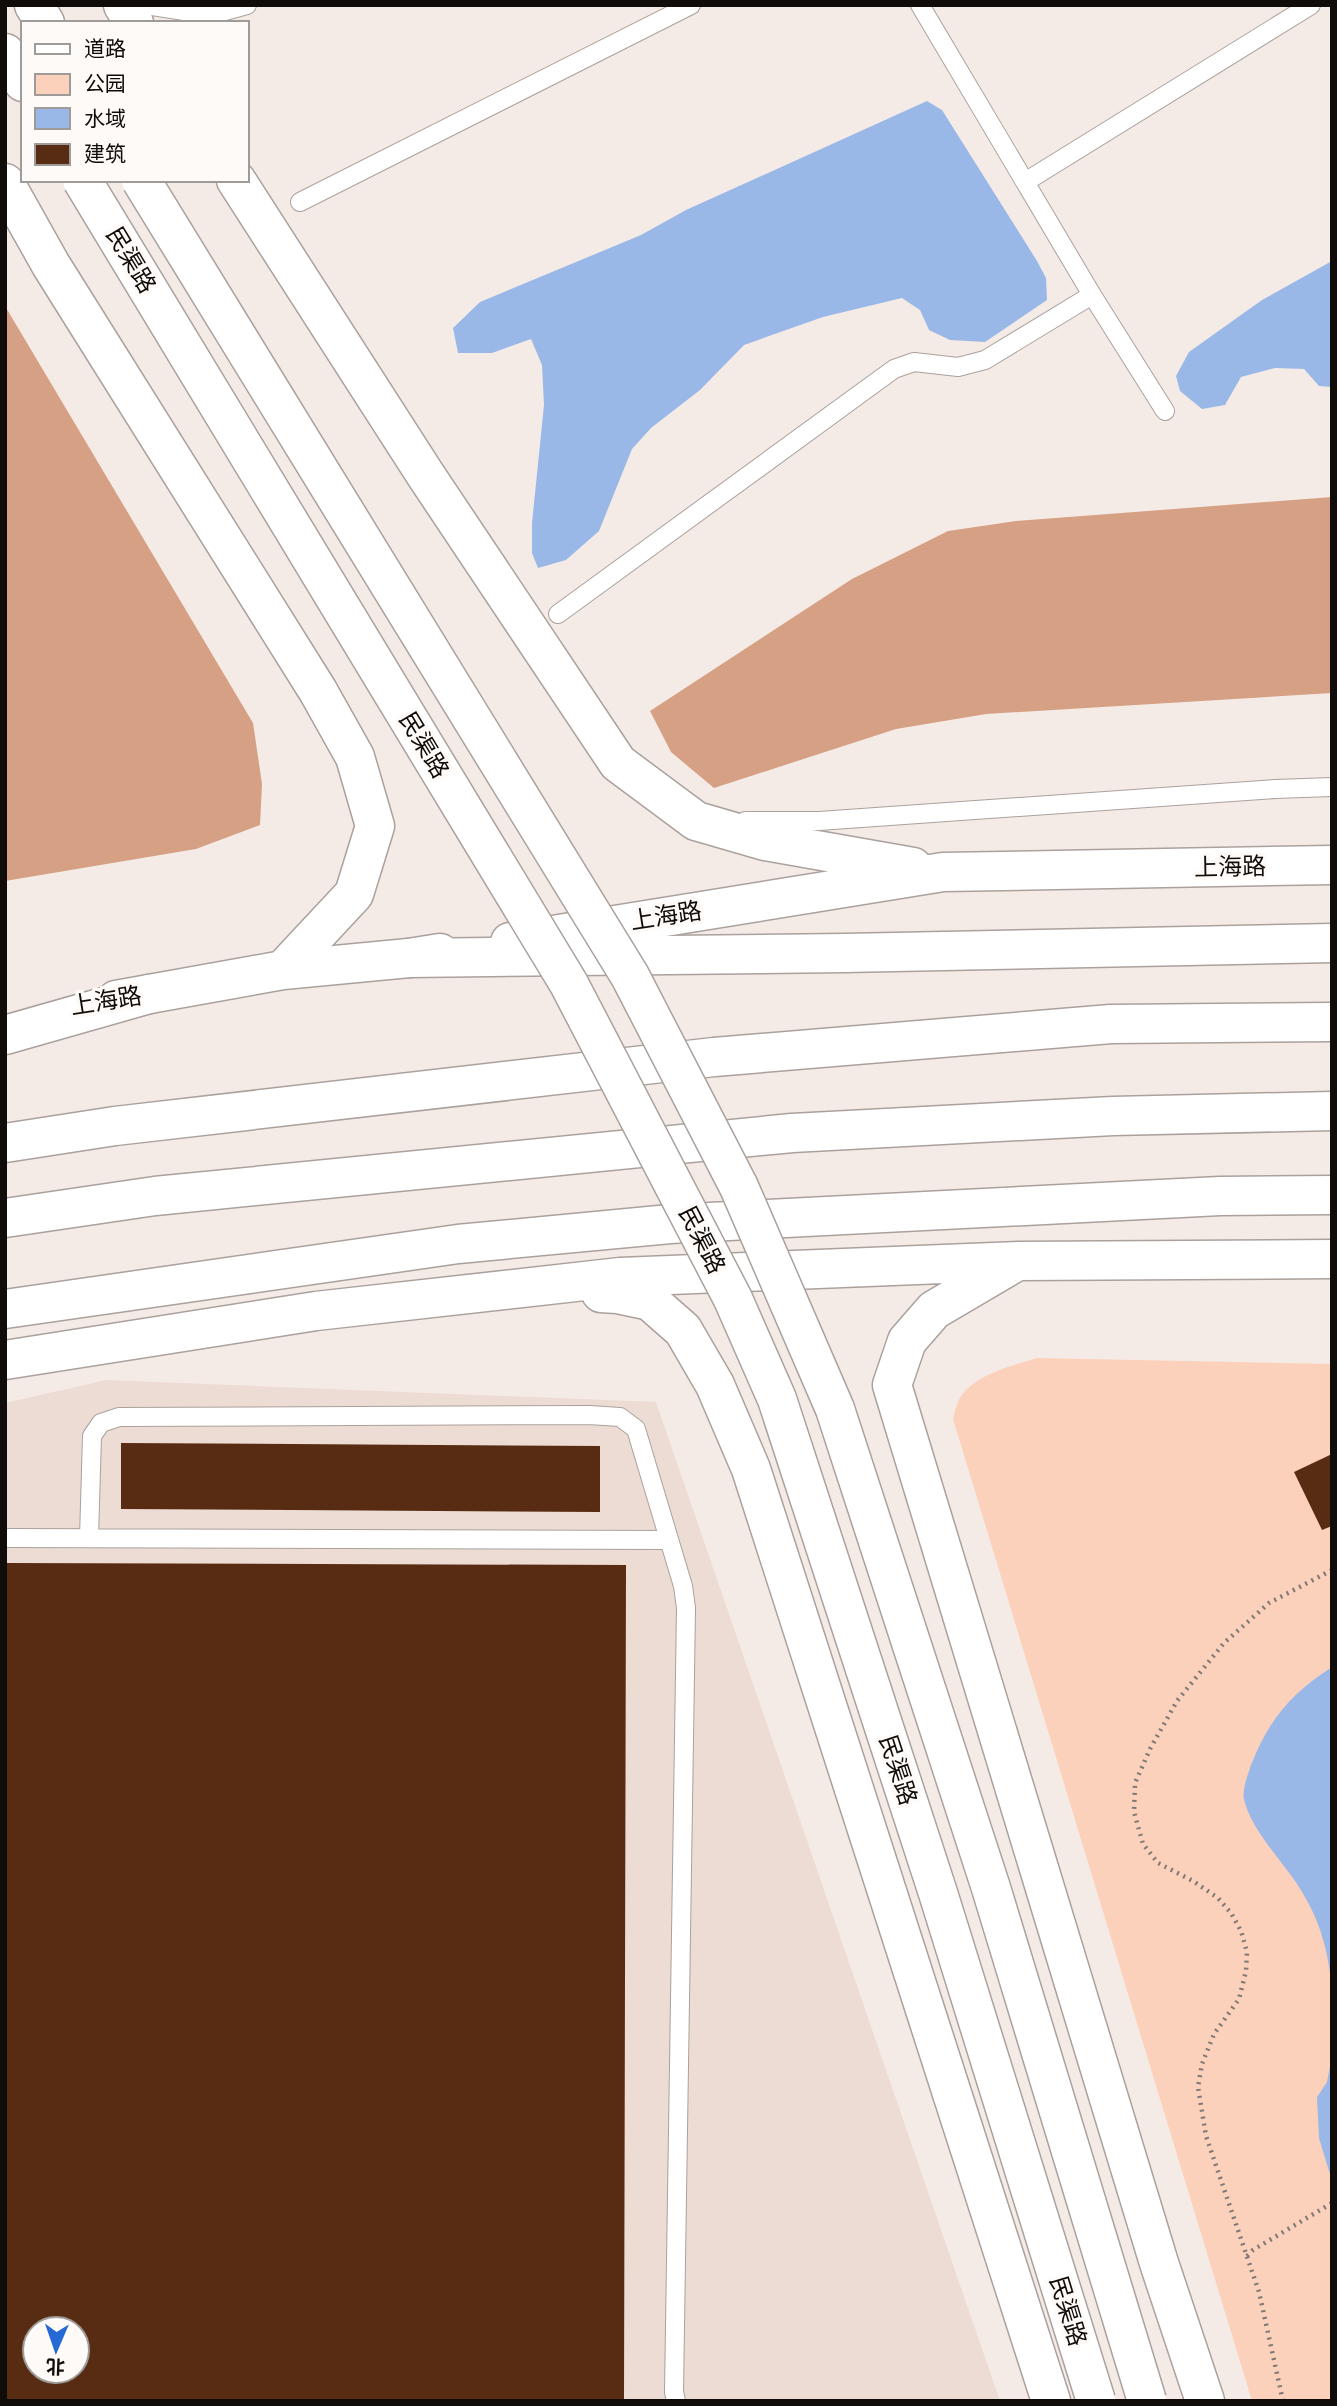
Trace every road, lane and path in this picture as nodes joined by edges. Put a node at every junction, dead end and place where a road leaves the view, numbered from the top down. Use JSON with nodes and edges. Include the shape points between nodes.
{"nodes":[{"id":1,"x":34,"y":5,"type":"edge"},
{"id":2,"x":123,"y":5,"type":"edge"},
{"id":3,"x":146,"y":5,"type":"edge"},
{"id":4,"x":247,"y":5,"type":"edge"},
{"id":5,"x":691,"y":5,"type":"edge"},
{"id":6,"x":1311,"y":5,"type":"edge"},
{"id":7,"x":923,"y":6,"type":"edge"},
{"id":8,"x":44,"y":21,"type":"edge"},
{"id":9,"x":133,"y":21,"type":"edge"},
{"id":10,"x":5,"y":53,"type":"edge"},
{"id":11,"x":21,"y":79,"type":"edge"},
{"id":12,"x":83,"y":182,"type":"edge"},
{"id":13,"x":142,"y":182,"type":"edge"},
{"id":14,"x":237,"y":182,"type":"edge"},
{"id":15,"x":1025,"y":182,"type":"junction"},
{"id":16,"x":5,"y":183,"type":"edge"},
{"id":17,"x":300,"y":202,"type":"dead end"},
{"id":18,"x":1092,"y":295,"type":"junction"},
{"id":19,"x":1165,"y":411,"type":"dead end"},
{"id":20,"x":558,"y":614,"type":"dead end"},
{"id":21,"x":1332,"y":787,"type":"edge"},
{"id":22,"x":696,"y":821,"type":"junction"},
{"id":23,"x":1332,"y":865,"type":"edge"},
{"id":24,"x":943,"y":872,"type":"junction"},
{"id":25,"x":1332,"y":943,"type":"edge"},
{"id":26,"x":409,"y":958,"type":"junction"},
{"id":27,"x":283,"y":970,"type":"junction"},
{"id":28,"x":149,"y":994,"type":"junction"},
{"id":29,"x":5,"y":1018,"type":"edge"},
{"id":30,"x":1332,"y":1022,"type":"edge"},
{"id":31,"x":5,"y":1035,"type":"edge"},
{"id":32,"x":1332,"y":1111,"type":"edge"},
{"id":33,"x":5,"y":1143,"type":"edge"},
{"id":34,"x":1332,"y":1195,"type":"edge"},
{"id":35,"x":5,"y":1218,"type":"edge"},
{"id":36,"x":1332,"y":1259,"type":"edge"},
{"id":37,"x":1019,"y":1261,"type":"junction"},
{"id":38,"x":505,"y":1289,"type":"junction"},
{"id":39,"x":5,"y":1309,"type":"edge"},
{"id":40,"x":5,"y":1360,"type":"edge"},
{"id":41,"x":5,"y":1538,"type":"edge"},
{"id":42,"x":89,"y":1538,"type":"junction"},
{"id":43,"x":669,"y":1540,"type":"junction"},
{"id":44,"x":1332,"y":1570,"type":"edge"},
{"id":45,"x":1332,"y":2203,"type":"edge"},
{"id":46,"x":1247,"y":2256,"type":"junction"},
{"id":47,"x":676,"y":2401,"type":"edge"},
{"id":48,"x":1051,"y":2401,"type":"edge"},
{"id":49,"x":1096,"y":2401,"type":"edge"},
{"id":50,"x":1147,"y":2401,"type":"edge"},
{"id":51,"x":1205,"y":2401,"type":"edge"},
{"id":52,"x":1283,"y":2401,"type":"edge"}],
"edges":[{"from":1,"to":8,"type":"main road"},
{"from":2,"to":9,"type":"main road"},
{"from":3,"to":4,"type":"lane","via":[[210,15]]},
{"from":5,"to":17,"type":"lane"},
{"from":6,"to":15,"type":"lane"},
{"from":7,"to":15,"type":"lane"},
{"from":10,"to":11,"type":"main road"},
{"from":12,"to":49,"type":"main road","name":"民渠路","bridge":true,"via":[[569,984],[733,1299],[777,1399],[938,1893]]},
{"from":13,"to":50,"type":"main road","name":"民渠路","bridge":true,"via":[[630,976],[739,1187],[835,1409],[991,1888]]},
{"from":14,"to":22,"type":"main road","via":[[618,763]]},
{"from":15,"to":18,"type":"lane"},
{"from":16,"to":27,"type":"main road","via":[[355,757],[374,825],[354,894]]},
{"from":18,"to":19,"type":"lane"},
{"from":18,"to":20,"type":"lane","via":[[985,360],[958,367],[914,362],[894,369]]},
{"from":21,"to":22,"type":"lane","via":[[819,821]]},
{"from":22,"to":24,"type":"main road","via":[[765,841]]},
{"from":23,"to":24,"type":"main road","name":"上海路"},
{"from":24,"to":26,"type":"main road","name":"上海路"},
{"from":25,"to":26,"type":"main road"},
{"from":26,"to":27,"type":"main road","name":"上海路"},
{"from":27,"to":28,"type":"main road","name":"上海路"},
{"from":28,"to":29,"type":"main road","name":"上海路"},
{"from":28,"to":31,"type":"main road"},
{"from":30,"to":33,"type":"main road","via":[[1111,1024],[714,1057],[115,1126]]},
{"from":32,"to":35,"type":"main road","via":[[1113,1116],[792,1133],[155,1196]]},
{"from":34,"to":39,"type":"main road","via":[[1220,1196],[670,1224],[458,1244]]},
{"from":36,"to":37,"type":"main road"},
{"from":37,"to":38,"type":"main road","via":[[620,1277]]},
{"from":37,"to":51,"type":"main road","via":[[934,1310],[906,1341],[891,1385]]},
{"from":38,"to":40,"type":"main road","via":[[316,1311]]},
{"from":38,"to":48,"type":"main road","via":[[617,1294],[650,1301],[683,1330],[715,1385],[751,1469]]},
{"from":41,"to":42,"type":"lane"},
{"from":42,"to":43,"type":"lane"},
{"from":42,"to":43,"type":"lane","via":[[92,1436],[101,1423],[119,1417],[589,1415],[620,1417],[636,1429]]},
{"from":43,"to":47,"type":"lane","via":[[686,1608]]},
{"from":44,"to":46,"type":"path","via":[[1269,1603],[1224,1643],[1177,1701],[1135,1783],[1134,1812],[1143,1844],[1158,1863],[1218,1898],[1241,1931],[1247,1952],[1239,1999],[1214,2034],[1198,2087],[1206,2136]]},
{"from":45,"to":46,"type":"path"},
{"from":46,"to":52,"type":"path"}]}
